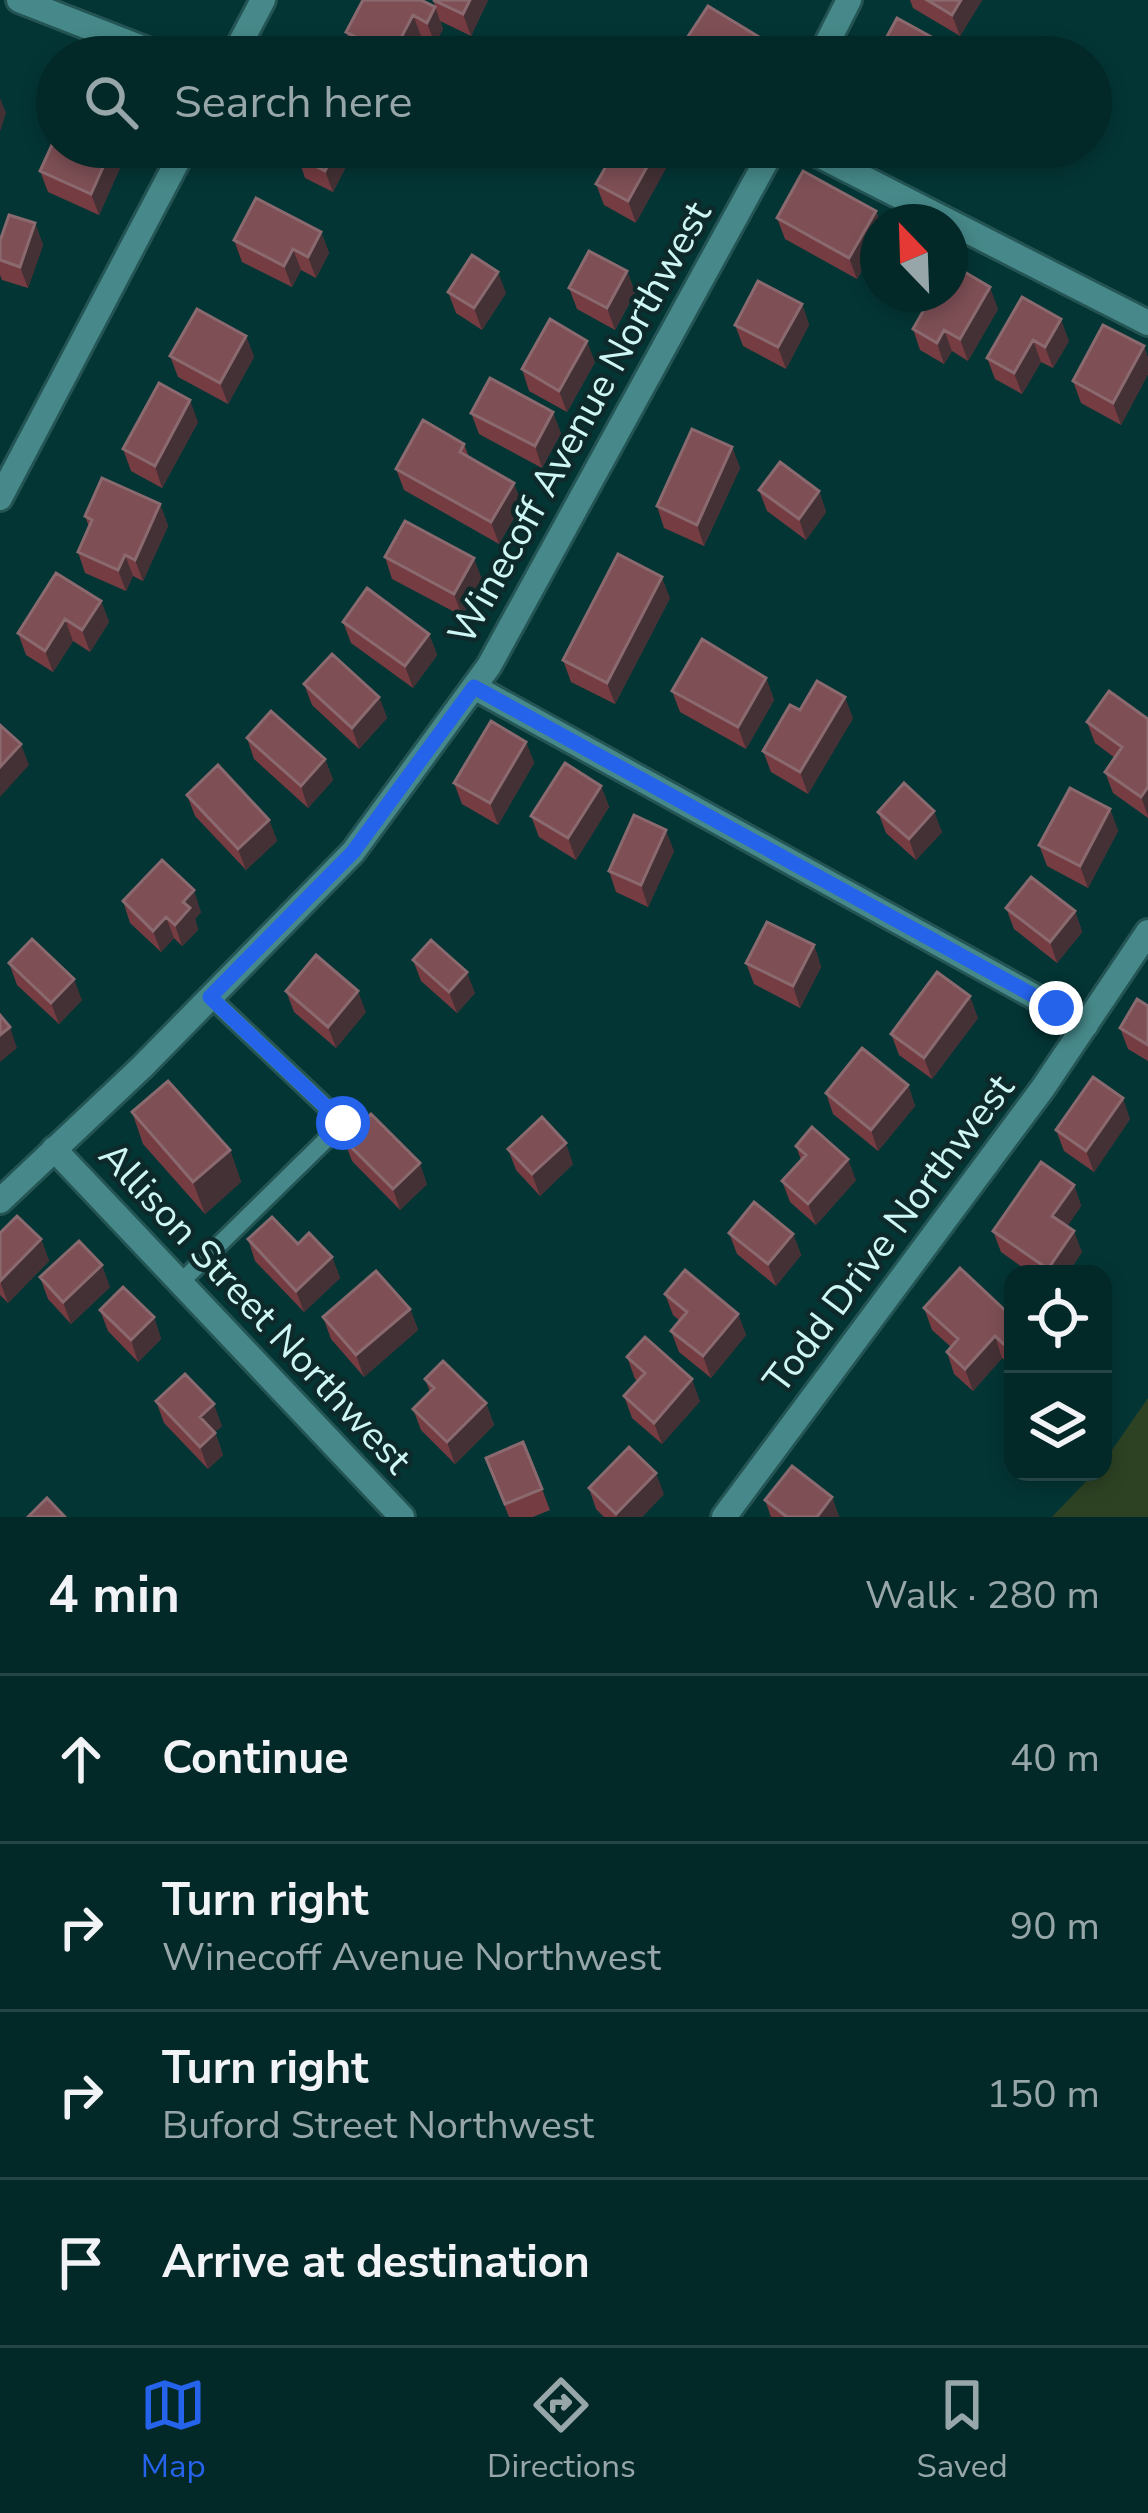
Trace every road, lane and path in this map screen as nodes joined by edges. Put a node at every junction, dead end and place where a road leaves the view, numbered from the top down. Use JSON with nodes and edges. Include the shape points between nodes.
{"nodes":[{"id":1,"x":20,"y":0,"type":"edge"},
{"id":2,"x":263,"y":0,"type":"edge"},
{"id":3,"x":849,"y":0,"type":"edge"},
{"id":4,"x":112,"y":36,"type":"edge"},
{"id":5,"x":243,"y":36,"type":"edge"},
{"id":6,"x":831,"y":36,"type":"edge"},
{"id":7,"x":174,"y":168,"type":"edge"},
{"id":8,"x":763,"y":168,"type":"edge"},
{"id":9,"x":844,"y":168,"type":"edge"},
{"id":10,"x":1148,"y":322,"type":"edge"},
{"id":11,"x":0,"y":498,"type":"edge"},
{"id":12,"x":474,"y":687,"type":"junction"},
{"id":13,"x":1148,"y":932,"type":"edge"},
{"id":14,"x":210,"y":997,"type":"junction"},
{"id":15,"x":1086,"y":1025,"type":"junction"},
{"id":16,"x":55,"y":1149,"type":"junction"},
{"id":17,"x":0,"y":1201,"type":"edge"},
{"id":18,"x":181,"y":1282,"type":"junction"},
{"id":19,"x":402,"y":1517,"type":"edge"},
{"id":20,"x":724,"y":1517,"type":"edge"}],
"edges":[{"from":1,"to":4,"type":"street"},
{"from":2,"to":5,"type":"street"},
{"from":3,"to":6,"type":"street"},
{"from":7,"to":11,"type":"street"},
{"from":8,"to":12,"type":"street","name":"Winecoff Avenue Northwest"},
{"from":9,"to":10,"type":"street"},
{"from":12,"to":14,"type":"street","name":"Winecoff Avenue Northwest","via":[[353,852]]},
{"from":12,"to":15,"type":"street"},
{"from":13,"to":15,"type":"street","name":"Todd Drive Northwest"},
{"from":14,"to":16,"type":"street","name":"Winecoff Avenue Northwest"},
{"from":14,"to":18,"type":"lane","via":[[343,1123]]},
{"from":15,"to":20,"type":"street","name":"Todd Drive Northwest"},
{"from":16,"to":17,"type":"street","name":"Winecoff Avenue Northwest"},
{"from":16,"to":18,"type":"street","name":"Allison Street Northwest"},
{"from":18,"to":19,"type":"street","name":"Allison Street Northwest"}]}
